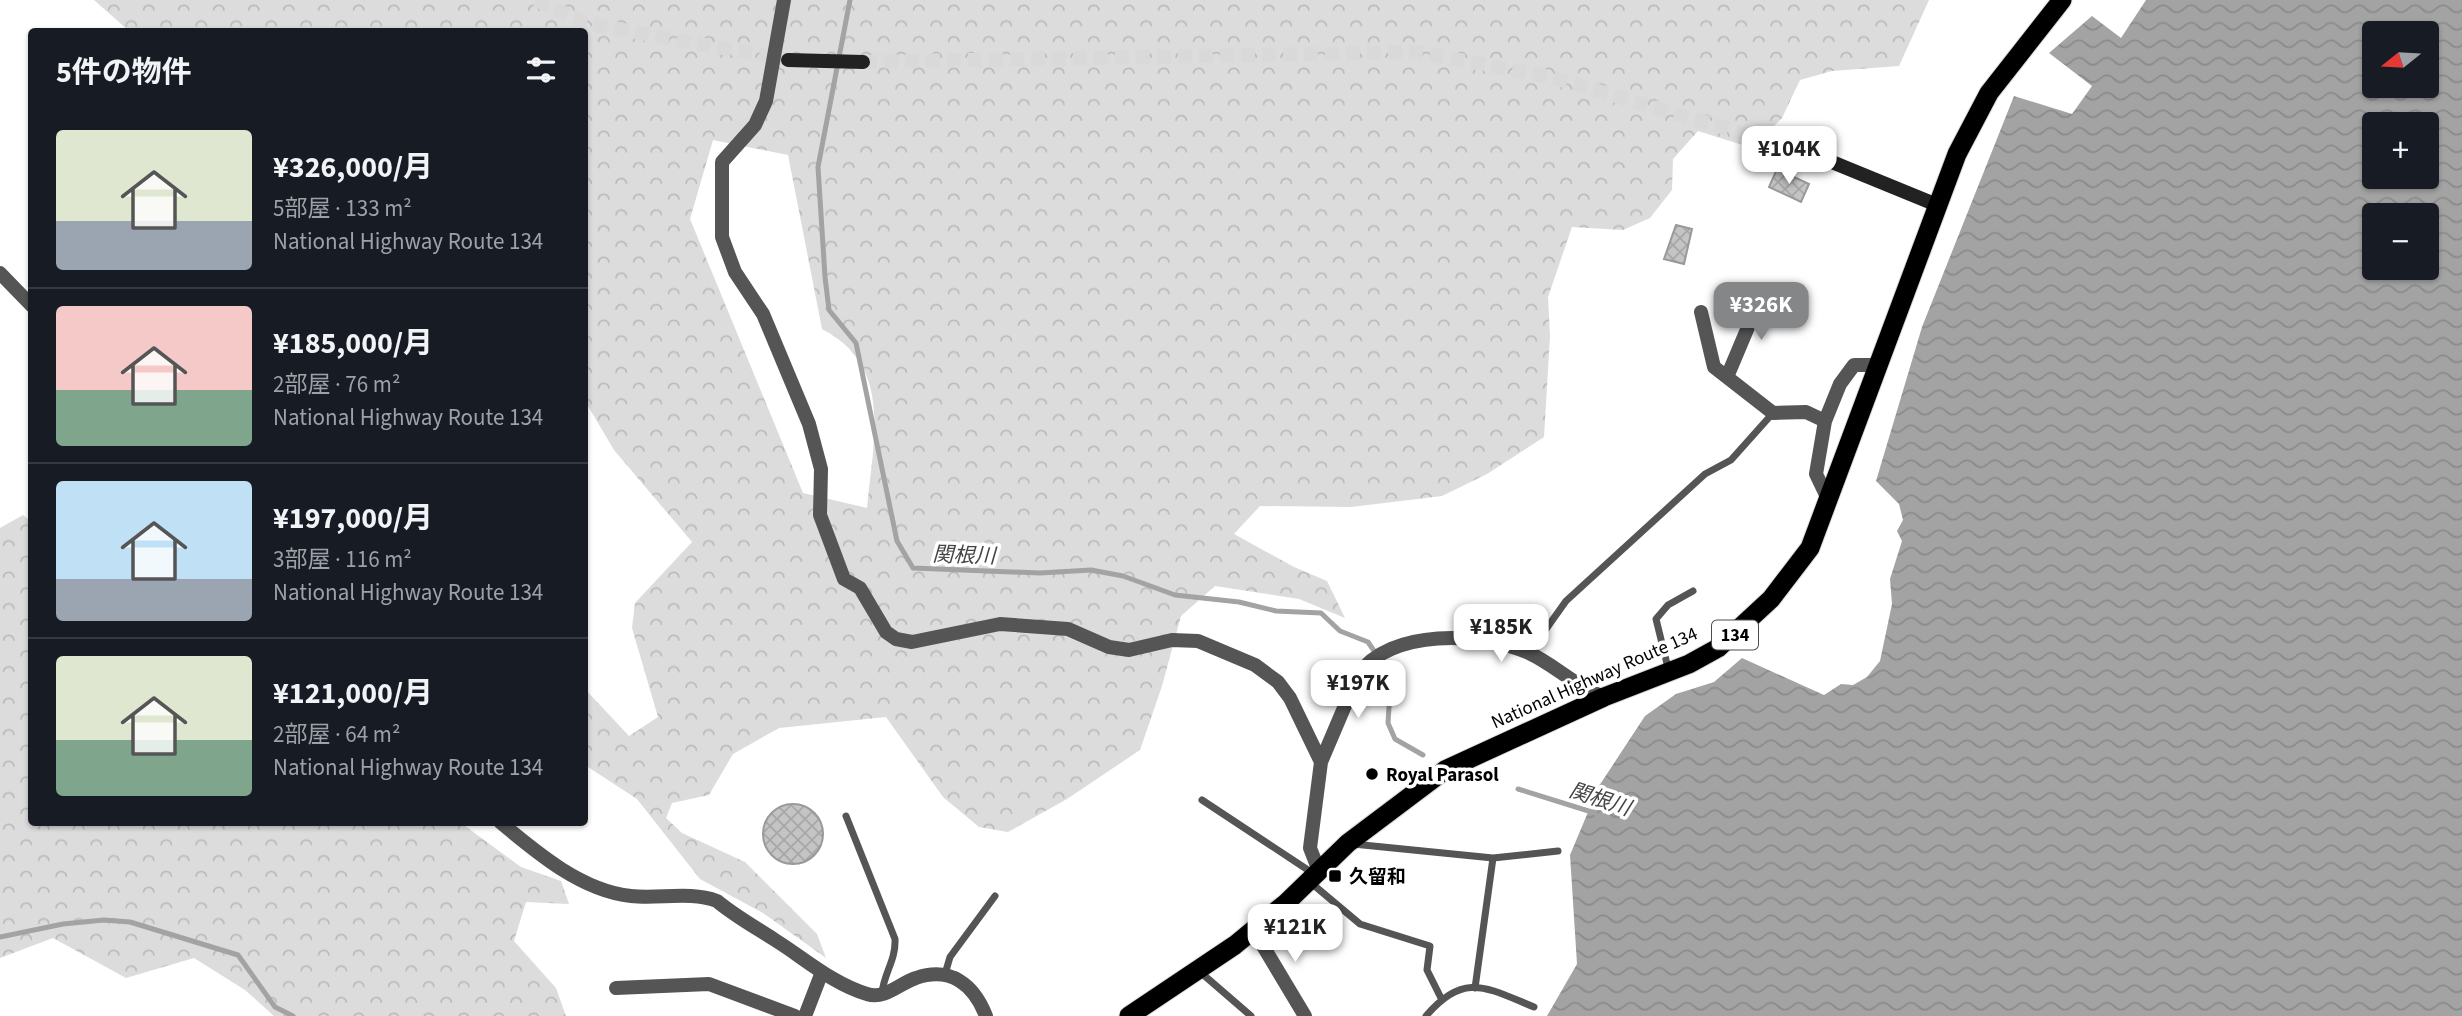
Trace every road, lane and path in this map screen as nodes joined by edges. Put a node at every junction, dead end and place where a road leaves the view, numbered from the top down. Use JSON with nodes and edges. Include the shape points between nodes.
{"nodes":[{"id":1,"x":784,"y":0,"type":"edge"},
{"id":2,"x":2062,"y":0,"type":"edge"},
{"id":3,"x":788,"y":60,"type":"tunnel mouth"},
{"id":4,"x":863,"y":62,"type":"tunnel mouth"},
{"id":5,"x":1805,"y":151,"type":"tunnel mouth"},
{"id":6,"x":1937,"y":205,"type":"junction"},
{"id":7,"x":0,"y":274,"type":"edge"},
{"id":8,"x":1762,"y":294,"type":"dead end"},
{"id":9,"x":28,"y":302,"type":"edge"},
{"id":10,"x":1701,"y":312,"type":"dead end"},
{"id":11,"x":1876,"y":365,"type":"junction"},
{"id":12,"x":1727,"y":377,"type":"junction"},
{"id":13,"x":1773,"y":413,"type":"junction"},
{"id":14,"x":1825,"y":421,"type":"junction"},
{"id":15,"x":1829,"y":500,"type":"junction"},
{"id":16,"x":1693,"y":591,"type":"dead end"},
{"id":17,"x":1528,"y":653,"type":"junction"},
{"id":18,"x":1669,"y":672,"type":"junction"},
{"id":19,"x":1604,"y":697,"type":"junction"},
{"id":20,"x":1321,"y":762,"type":"junction"},
{"id":21,"x":1202,"y":800,"type":"dead end"},
{"id":22,"x":846,"y":816,"type":"dead end"},
{"id":23,"x":505,"y":826,"type":"edge"},
{"id":24,"x":1348,"y":843,"type":"junction"},
{"id":25,"x":1558,"y":851,"type":"dead end"},
{"id":26,"x":1493,"y":858,"type":"junction"},
{"id":27,"x":1314,"y":875,"type":"junction"},
{"id":28,"x":995,"y":896,"type":"dead end"},
{"id":29,"x":1254,"y":930,"type":"junction"},
{"id":30,"x":1199,"y":971,"type":"junction"},
{"id":31,"x":822,"y":972,"type":"junction"},
{"id":32,"x":945,"y":974,"type":"junction"},
{"id":33,"x":616,"y":988,"type":"dead end"},
{"id":34,"x":1475,"y":988,"type":"junction"},
{"id":35,"x":882,"y":993,"type":"junction"},
{"id":36,"x":1441,"y":998,"type":"junction"},
{"id":37,"x":1534,"y":1007,"type":"dead end"},
{"id":38,"x":795,"y":1016,"type":"edge"},
{"id":39,"x":805,"y":1016,"type":"edge"},
{"id":40,"x":986,"y":1016,"type":"edge"},
{"id":41,"x":1129,"y":1016,"type":"edge"},
{"id":42,"x":1251,"y":1016,"type":"edge"},
{"id":43,"x":1306,"y":1016,"type":"edge"},
{"id":44,"x":1426,"y":1016,"type":"edge"}],
"edges":[{"from":1,"to":20,"type":"street","via":[[766,102],[755,125],[722,162],[722,237],[735,272],[763,314],[809,424],[821,469],[820,515],[844,579],[860,588],[886,632],[912,642],[1000,624],[1068,629],[1108,647],[1129,650],[1172,640],[1198,642],[1255,665],[1278,681]]},
{"from":2,"to":6,"type":"highway","name":"National Highway Route 134","number":"134","via":[[1989,93],[1957,153]]},
{"from":3,"to":4,"type":"main road"},
{"from":5,"to":6,"type":"main road"},
{"from":6,"to":11,"type":"highway","name":"National Highway Route 134","number":"134"},
{"from":7,"to":9,"type":"street"},
{"from":8,"to":12,"type":"street"},
{"from":10,"to":12,"type":"street","via":[[1714,367]]},
{"from":11,"to":14,"type":"street","via":[[1854,365],[1840,384]]},
{"from":11,"to":15,"type":"highway","name":"National Highway Route 134","number":"134"},
{"from":12,"to":13,"type":"street"},
{"from":13,"to":14,"type":"street","via":[[1805,412]]},
{"from":13,"to":17,"type":"lane","via":[[1731,460],[1705,474],[1566,601]]},
{"from":14,"to":15,"type":"street","via":[[1816,474]]},
{"from":15,"to":18,"type":"highway","name":"National Highway Route 134","number":"134","via":[[1810,548],[1771,599],[1732,638]]},
{"from":16,"to":18,"type":"lane","via":[[1668,605],[1656,619]]},
{"from":17,"to":19,"type":"street"},
{"from":17,"to":20,"type":"street","via":[[1481,640],[1427,639],[1389,648],[1367,662],[1358,675]]},
{"from":18,"to":19,"type":"highway","name":"National Highway Route 134","number":"134"},
{"from":19,"to":24,"type":"highway","name":"National Highway Route 134","number":"134","via":[[1445,771]]},
{"from":20,"to":27,"type":"street","via":[[1310,848]]},
{"from":21,"to":27,"type":"lane"},
{"from":22,"to":35,"type":"lane","via":[[895,939],[896,956]]},
{"from":23,"to":31,"type":"street","via":[[557,866],[606,892],[704,896],[717,901]]},
{"from":24,"to":26,"type":"lane"},
{"from":24,"to":27,"type":"highway","name":"National Highway Route 134","number":"134"},
{"from":25,"to":26,"type":"lane"},
{"from":26,"to":34,"type":"lane"},
{"from":27,"to":29,"type":"highway","name":"National Highway Route 134","number":"134"},
{"from":27,"to":36,"type":"lane","via":[[1360,924],[1430,946],[1427,970]]},
{"from":28,"to":32,"type":"lane","via":[[950,957]]},
{"from":29,"to":30,"type":"highway","name":"National Highway Route 134","number":"134"},
{"from":29,"to":43,"type":"street"},
{"from":30,"to":41,"type":"highway","name":"National Highway Route 134","number":"134"},
{"from":30,"to":42,"type":"lane"},
{"from":31,"to":35,"type":"street","via":[[869,995]]},
{"from":31,"to":39,"type":"street"},
{"from":32,"to":35,"type":"street","via":[[917,977]]},
{"from":32,"to":40,"type":"street","via":[[978,995]]},
{"from":33,"to":38,"type":"street","via":[[709,984]]},
{"from":34,"to":36,"type":"lane","via":[[1454,990]]},
{"from":34,"to":37,"type":"lane"},
{"from":36,"to":44,"type":"lane"}]}
